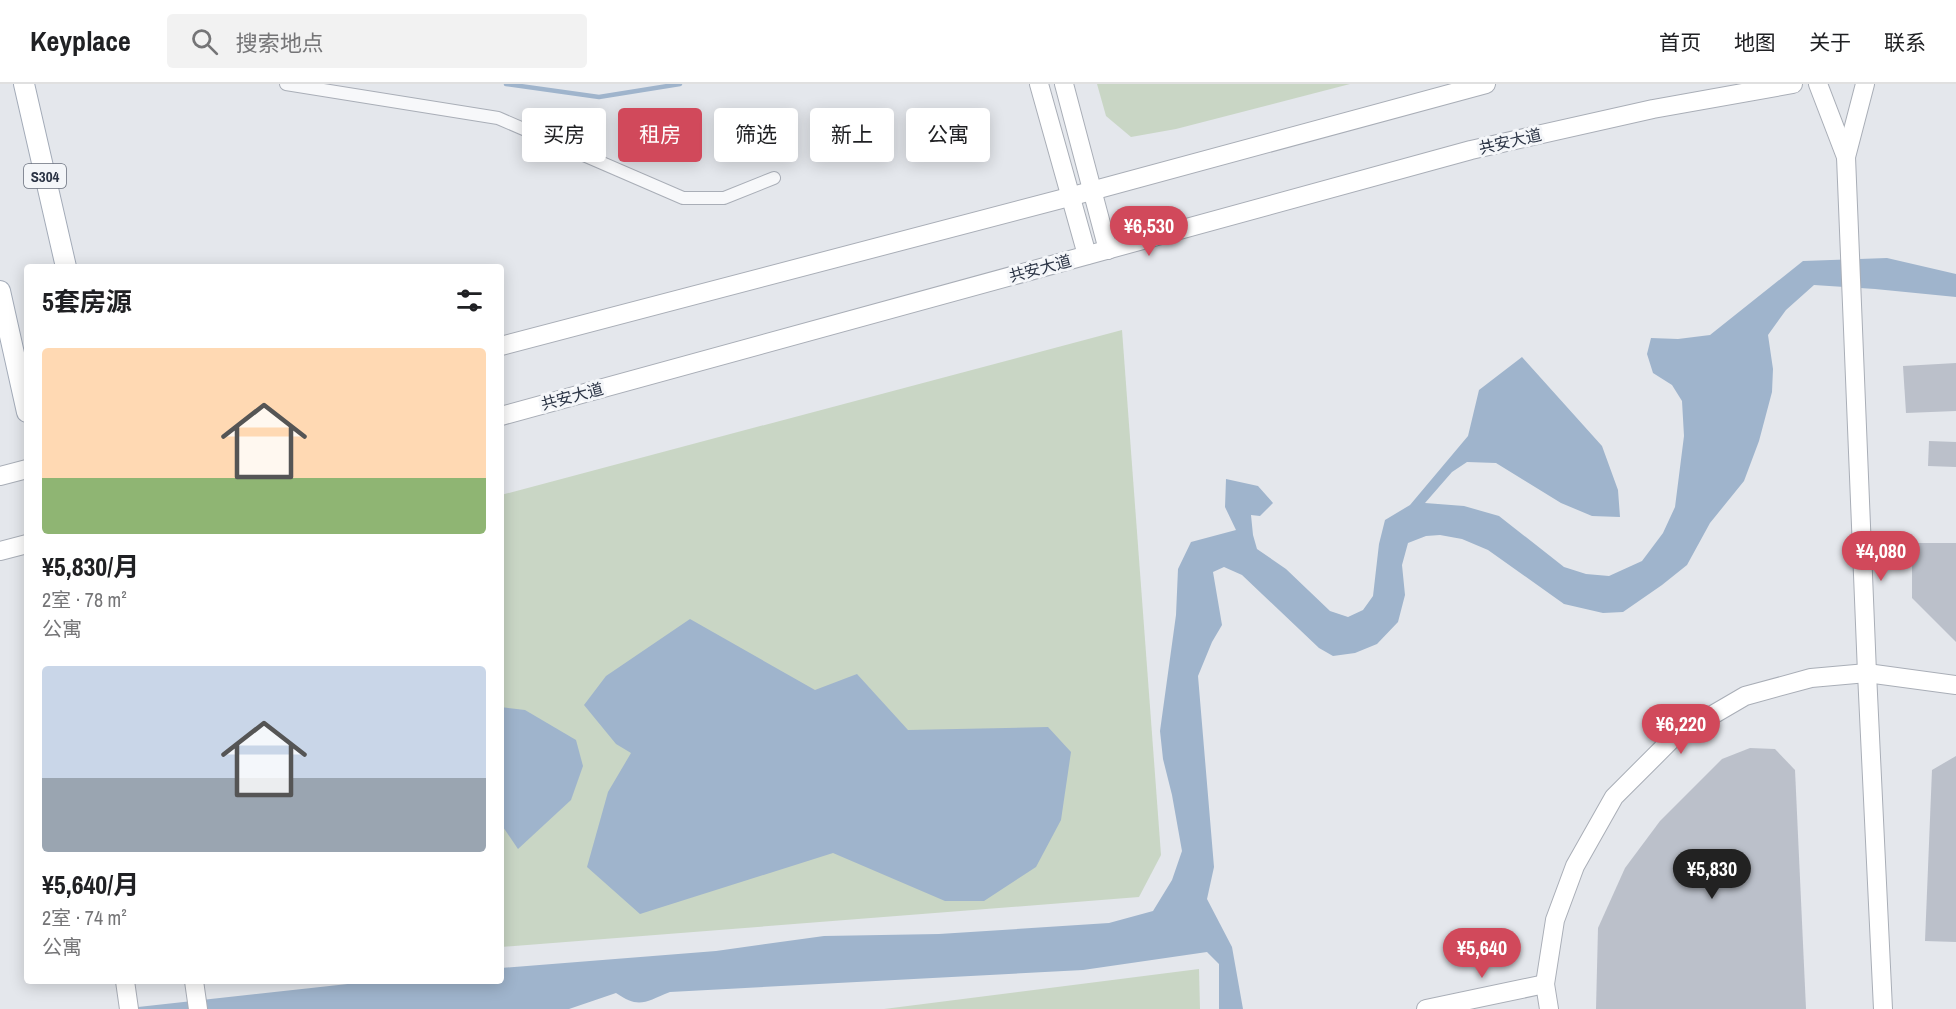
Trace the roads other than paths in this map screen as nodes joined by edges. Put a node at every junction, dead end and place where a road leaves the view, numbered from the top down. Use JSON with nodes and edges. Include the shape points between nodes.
{"nodes":[{"id":1,"x":24,"y":84,"type":"edge"},
{"id":2,"x":286,"y":84,"type":"edge"},
{"id":3,"x":1039,"y":84,"type":"edge"},
{"id":4,"x":1064,"y":84,"type":"edge"},
{"id":5,"x":1486,"y":84,"type":"edge"},
{"id":6,"x":1793,"y":84,"type":"edge"},
{"id":7,"x":1818,"y":84,"type":"edge"},
{"id":8,"x":1865,"y":84,"type":"edge"},
{"id":9,"x":1846,"y":157,"type":"junction"},
{"id":10,"x":774,"y":178,"type":"dead end"},
{"id":11,"x":1093,"y":190,"type":"junction"},
{"id":12,"x":1070,"y":197,"type":"junction"},
{"id":13,"x":1108,"y":250,"type":"junction"},
{"id":14,"x":1087,"y":255,"type":"junction"},
{"id":15,"x":65,"y":264,"type":"edge"},
{"id":16,"x":0,"y":291,"type":"edge"},
{"id":17,"x":504,"y":345,"type":"edge"},
{"id":18,"x":24,"y":399,"type":"edge"},
{"id":19,"x":504,"y":415,"type":"edge"},
{"id":20,"x":24,"y":470,"type":"edge"},
{"id":21,"x":0,"y":476,"type":"edge"},
{"id":22,"x":24,"y":545,"type":"edge"},
{"id":23,"x":0,"y":551,"type":"edge"},
{"id":24,"x":1867,"y":673,"type":"junction"},
{"id":25,"x":1956,"y":685,"type":"edge"},
{"id":26,"x":125,"y":984,"type":"edge"},
{"id":27,"x":194,"y":984,"type":"edge"},
{"id":28,"x":1545,"y":984,"type":"junction"},
{"id":29,"x":129,"y":1009,"type":"edge"},
{"id":30,"x":198,"y":1009,"type":"edge"},
{"id":31,"x":1426,"y":1009,"type":"edge"},
{"id":32,"x":1550,"y":1009,"type":"edge"},
{"id":33,"x":1883,"y":1009,"type":"edge"}],
"edges":[{"from":1,"to":15,"type":"main road","number":"S304"},
{"from":2,"to":10,"type":"street","via":[[498,118],[683,198],[724,198]]},
{"from":3,"to":12,"type":"main road"},
{"from":4,"to":11,"type":"main road"},
{"from":5,"to":11,"type":"main road"},
{"from":6,"to":13,"type":"main road","name":"共安大道","via":[[1653,109],[1471,150]]},
{"from":7,"to":9,"type":"main road"},
{"from":8,"to":9,"type":"main road"},
{"from":9,"to":24,"type":"main road"},
{"from":11,"to":12,"type":"main road"},
{"from":11,"to":13,"type":"main road"},
{"from":12,"to":14,"type":"main road"},
{"from":12,"to":17,"type":"main road"},
{"from":13,"to":14,"type":"main road","name":"共安大道"},
{"from":14,"to":19,"type":"main road","name":"共安大道"},
{"from":16,"to":18,"type":"main road"},
{"from":20,"to":21,"type":"main road"},
{"from":22,"to":23,"type":"main road"},
{"from":24,"to":25,"type":"main road"},
{"from":24,"to":28,"type":"main road","via":[[1811,678],[1745,696],[1673,738],[1614,797],[1575,866],[1555,920]]},
{"from":24,"to":33,"type":"main road"},
{"from":26,"to":29,"type":"main road"},
{"from":27,"to":30,"type":"main road"},
{"from":28,"to":31,"type":"main road"},
{"from":28,"to":32,"type":"main road"}]}
